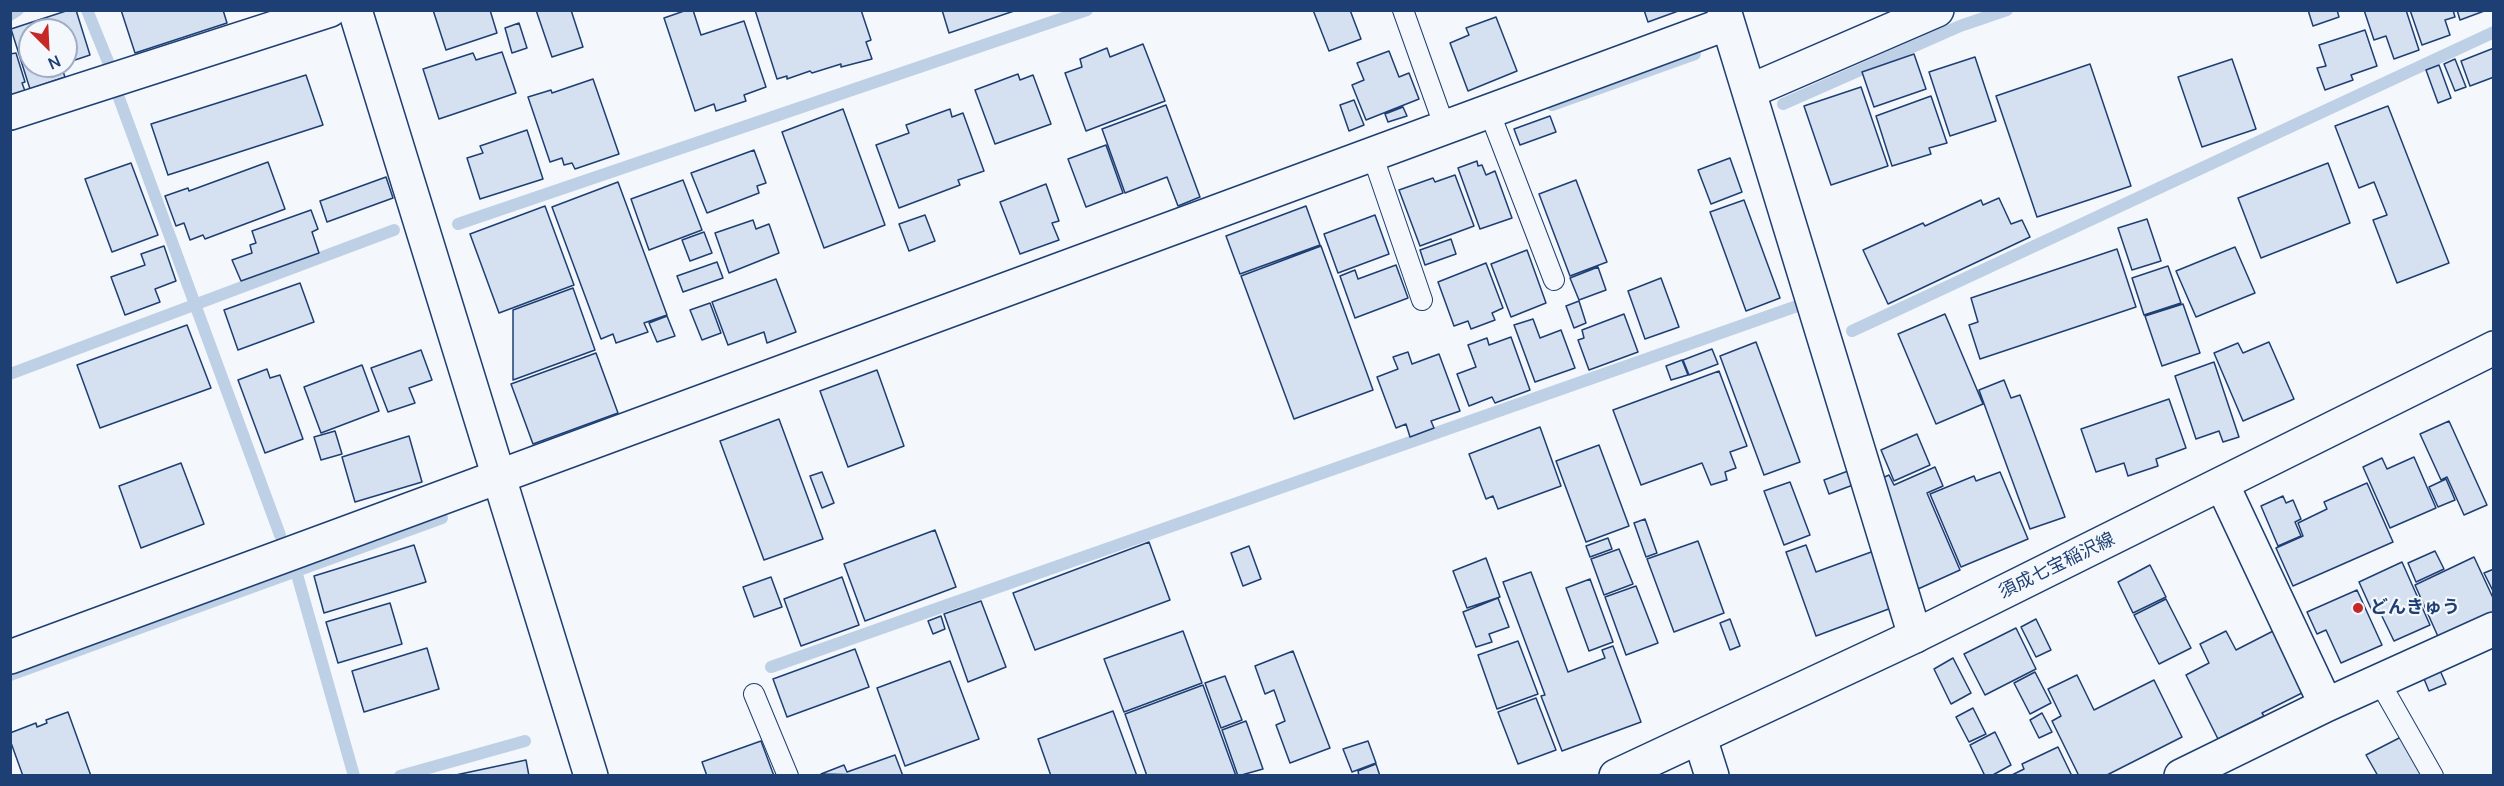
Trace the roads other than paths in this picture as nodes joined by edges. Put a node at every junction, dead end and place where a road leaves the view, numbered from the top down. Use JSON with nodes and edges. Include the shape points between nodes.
{"nodes":[{"id":1,"x":330,"y":10,"type":"edge"},
{"id":2,"x":355,"y":10,"type":"edge"},
{"id":3,"x":1403,"y":10,"type":"edge"},
{"id":4,"x":1937,"y":10,"type":"edge"},
{"id":5,"x":1726,"y":17,"type":"edge"},
{"id":6,"x":1749,"y":91,"type":"junction"},
{"id":7,"x":1489,"y":111,"type":"junction"},
{"id":8,"x":10,"y":113,"type":"edge"},
{"id":9,"x":1445,"y":128,"type":"junction"},
{"id":10,"x":1372,"y":154,"type":"junction"},
{"id":11,"x":1554,"y":280,"type":"dead end"},
{"id":12,"x":1422,"y":300,"type":"dead end"},
{"id":13,"x":2493,"y":348,"type":"edge"},
{"id":14,"x":498,"y":477,"type":"junction"},
{"id":15,"x":2222,"y":484,"type":"junction"},
{"id":16,"x":2493,"y":629,"type":"edge"},
{"id":17,"x":1915,"y":636,"type":"junction"},
{"id":18,"x":10,"y":657,"type":"edge"},
{"id":19,"x":2379,"y":681,"type":"junction"},
{"id":20,"x":754,"y":694,"type":"dead end"},
{"id":21,"x":2326,"y":705,"type":"junction"},
{"id":22,"x":1700,"y":738,"type":"junction"},
{"id":23,"x":591,"y":776,"type":"edge"},
{"id":24,"x":788,"y":776,"type":"edge"},
{"id":25,"x":1616,"y":776,"type":"edge"},
{"id":26,"x":1712,"y":776,"type":"edge"},
{"id":27,"x":2181,"y":776,"type":"edge"},
{"id":28,"x":2433,"y":776,"type":"edge"}],
"edges":[{"from":1,"to":8,"type":"street"},
{"from":2,"to":14,"type":"street"},
{"from":3,"to":9,"type":"lane"},
{"from":4,"to":6,"type":"street"},
{"from":5,"to":6,"type":"street"},
{"from":5,"to":7,"type":"street"},
{"from":6,"to":17,"type":"street"},
{"from":7,"to":9,"type":"street"},
{"from":7,"to":11,"type":"lane"},
{"from":9,"to":10,"type":"street"},
{"from":10,"to":12,"type":"lane"},
{"from":10,"to":14,"type":"street"},
{"from":13,"to":15,"type":"street","name":"須成七宝稲沢線"},
{"from":14,"to":18,"type":"street"},
{"from":14,"to":23,"type":"street"},
{"from":15,"to":17,"type":"street","name":"須成七宝稲沢線"},
{"from":15,"to":21,"type":"street"},
{"from":16,"to":19,"type":"street"},
{"from":17,"to":22,"type":"street","name":"須成七宝稲沢線"},
{"from":19,"to":21,"type":"street"},
{"from":19,"to":28,"type":"lane"},
{"from":20,"to":24,"type":"lane"},
{"from":21,"to":27,"type":"street"},
{"from":22,"to":25,"type":"street","name":"須成七宝稲沢線"},
{"from":22,"to":26,"type":"street"}]}
